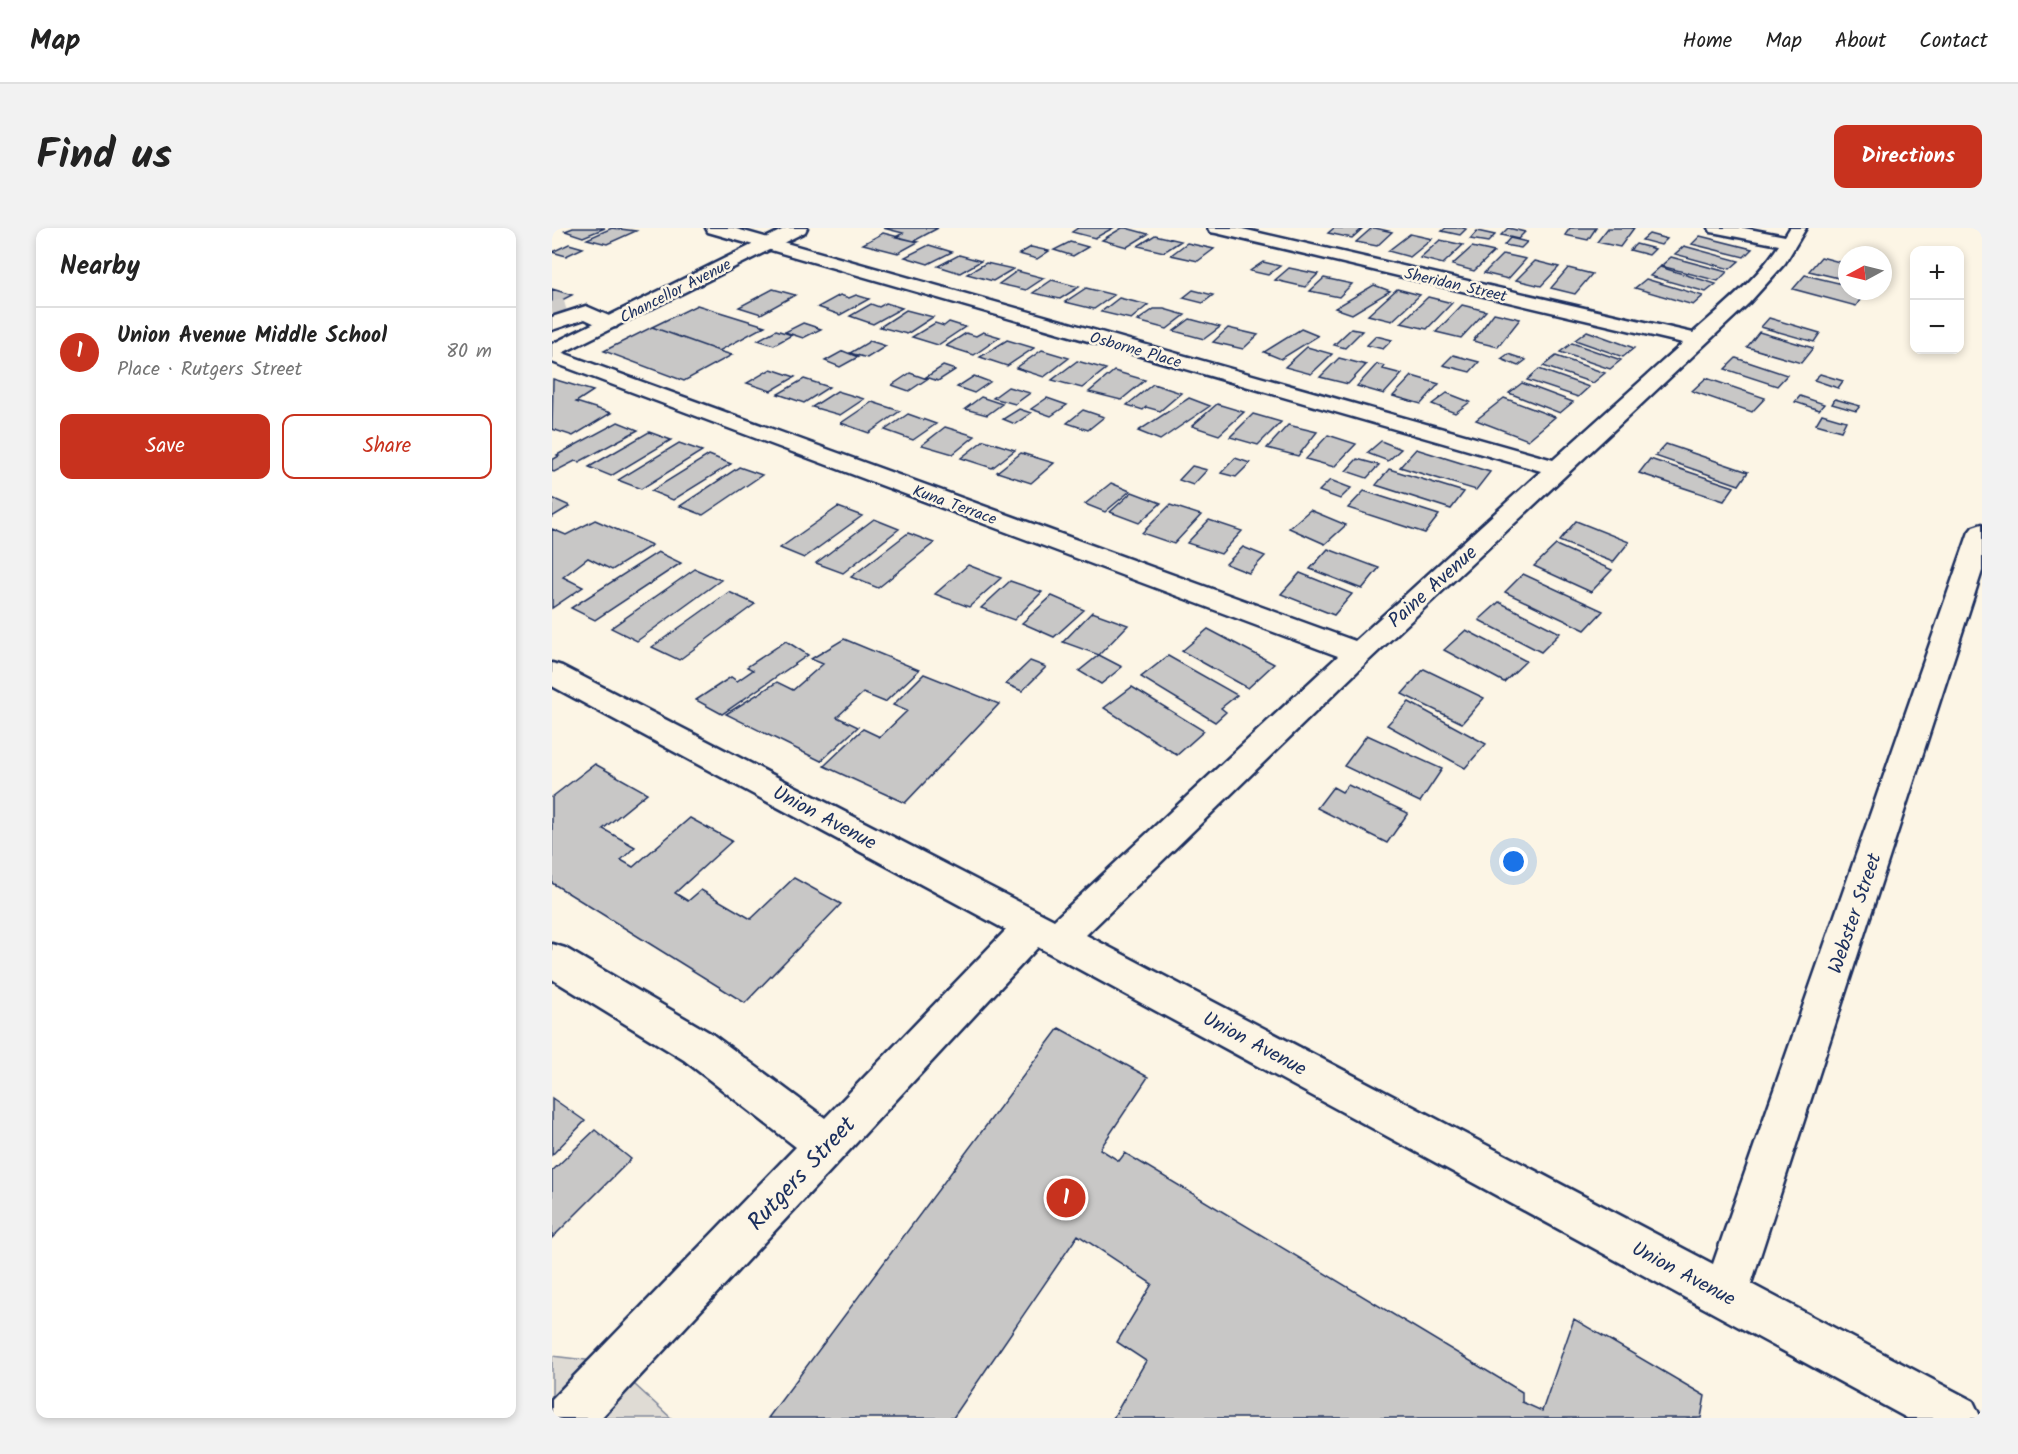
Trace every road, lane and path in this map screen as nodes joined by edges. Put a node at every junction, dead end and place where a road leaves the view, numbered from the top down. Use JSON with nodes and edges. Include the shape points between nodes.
{"nodes":[{"id":1,"x":714,"y":228,"type":"edge"},
{"id":2,"x":799,"y":228,"type":"edge"},
{"id":3,"x":1216,"y":228,"type":"edge"},
{"id":4,"x":1717,"y":228,"type":"edge"},
{"id":5,"x":1795,"y":235,"type":"edge"},
{"id":6,"x":766,"y":245,"type":"junction"},
{"id":7,"x":566,"y":308,"type":"tunnel mouth"},
{"id":8,"x":586,"y":312,"type":"junction"},
{"id":9,"x":609,"y":323,"type":"junction"},
{"id":10,"x":552,"y":324,"type":"tunnel mouth"},
{"id":11,"x":1696,"y":340,"type":"junction"},
{"id":12,"x":552,"y":354,"type":"edge"},
{"id":13,"x":1558,"y":469,"type":"junction"},
{"id":14,"x":1982,"y":532,"type":"edge"},
{"id":15,"x":1359,"y":653,"type":"junction"},
{"id":16,"x":552,"y":673,"type":"edge"},
{"id":17,"x":1045,"y":933,"type":"junction"},
{"id":18,"x":552,"y":960,"type":"edge"},
{"id":19,"x":827,"y":1145,"type":"junction"},
{"id":20,"x":1725,"y":1295,"type":"junction"},
{"id":21,"x":568,"y":1418,"type":"edge"},
{"id":22,"x":1956,"y":1418,"type":"edge"}],
"edges":[{"from":1,"to":6,"type":"street","name":"Osborne Place"},
{"from":2,"to":6,"type":"street","name":"Chancellor Avenue"},
{"from":3,"to":11,"type":"street","name":"Sheridan Street"},
{"from":4,"to":5,"type":"street"},
{"from":5,"to":11,"type":"street","name":"Paine Avenue","via":[[1742,299]]},
{"from":6,"to":9,"type":"street","name":"Chancellor Avenue"},
{"from":6,"to":13,"type":"street","name":"Osborne Place"},
{"from":7,"to":8,"type":"street","via":[[573,305]]},
{"from":8,"to":9,"type":"street"},
{"from":8,"to":10,"type":"street"},
{"from":9,"to":12,"type":"street","name":"Chancellor Avenue"},
{"from":11,"to":13,"type":"street","name":"Paine Avenue"},
{"from":12,"to":15,"type":"street","name":"Kuna Terrace"},
{"from":13,"to":15,"type":"street","name":"Paine Avenue"},
{"from":14,"to":20,"type":"street","name":"Webster Street"},
{"from":15,"to":17,"type":"street","name":"Paine Avenue"},
{"from":16,"to":17,"type":"street","name":"Union Avenue"},
{"from":17,"to":19,"type":"street","name":"Rutgers Street"},
{"from":17,"to":20,"type":"street","name":"Union Avenue"},
{"from":18,"to":19,"type":"street","via":[[698,1047]]},
{"from":19,"to":21,"type":"street","name":"Rutgers Street"},
{"from":20,"to":22,"type":"street","name":"Union Avenue"}]}
